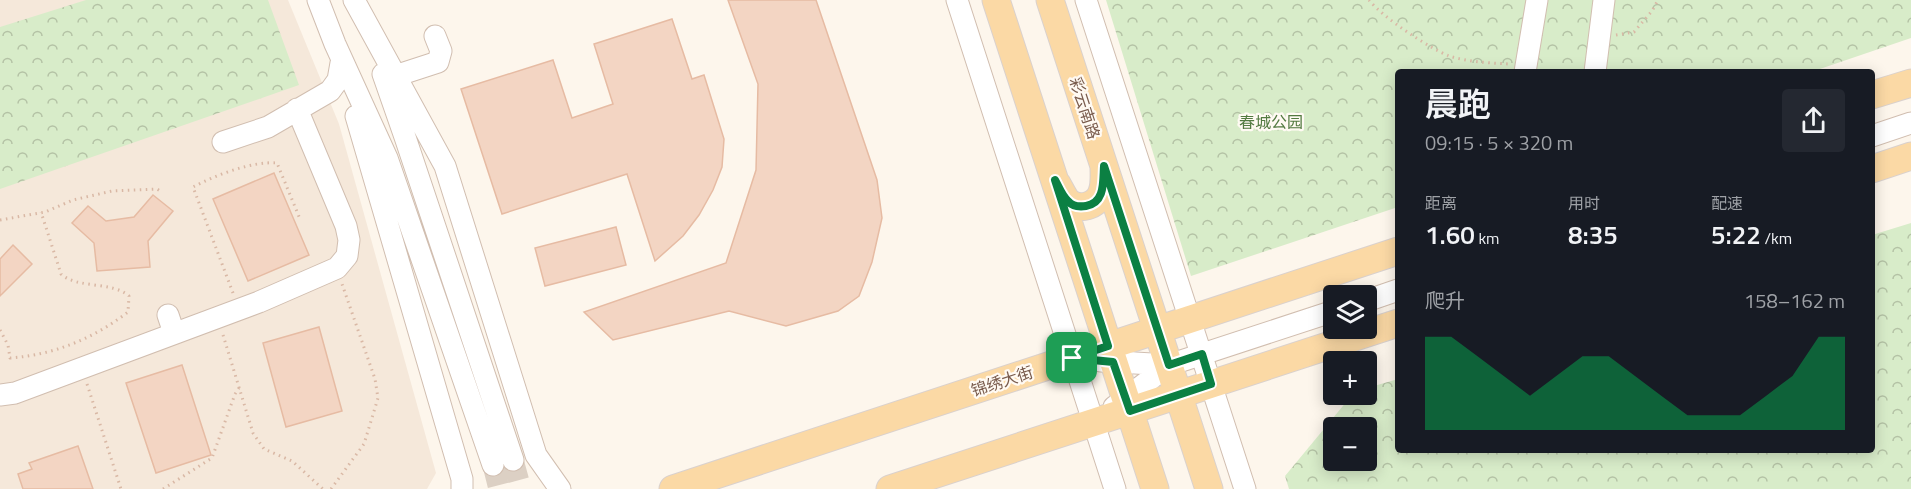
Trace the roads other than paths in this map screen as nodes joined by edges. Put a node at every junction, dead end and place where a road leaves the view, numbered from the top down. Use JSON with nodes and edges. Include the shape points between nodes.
{"nodes":[{"id":1,"x":318,"y":0,"type":"edge"},
{"id":2,"x":957,"y":0,"type":"edge"},
{"id":3,"x":996,"y":0,"type":"edge"},
{"id":4,"x":1050,"y":0,"type":"edge"},
{"id":5,"x":1058,"y":0,"type":"edge"},
{"id":6,"x":1086,"y":0,"type":"edge"},
{"id":7,"x":1537,"y":0,"type":"edge"},
{"id":8,"x":1604,"y":0,"type":"edge"},
{"id":9,"x":357,"y":7,"type":"edge"},
{"id":10,"x":1062,"y":35,"type":"junction"},
{"id":11,"x":435,"y":36,"type":"dead end"},
{"id":12,"x":338,"y":53,"type":"junction"},
{"id":13,"x":1526,"y":69,"type":"edge"},
{"id":14,"x":1596,"y":69,"type":"edge"},
{"id":15,"x":395,"y":76,"type":"junction"},
{"id":16,"x":1911,"y":83,"type":"edge"},
{"id":17,"x":1875,"y":94,"type":"edge"},
{"id":18,"x":297,"y":109,"type":"junction"},
{"id":19,"x":1911,"y":123,"type":"edge"},
{"id":20,"x":1875,"y":135,"type":"edge"},
{"id":21,"x":224,"y":142,"type":"dead end"},
{"id":22,"x":1911,"y":156,"type":"edge"},
{"id":23,"x":1104,"y":166,"type":"junction"},
{"id":24,"x":1875,"y":168,"type":"edge"},
{"id":25,"x":1055,"y":180,"type":"junction"},
{"id":26,"x":1395,"y":252,"type":"edge"},
{"id":27,"x":1395,"y":291,"type":"edge"},
{"id":28,"x":1377,"y":297,"type":"edge"},
{"id":29,"x":1323,"y":315,"type":"edge"},
{"id":30,"x":1190,"y":319,"type":"junction"},
{"id":31,"x":1395,"y":324,"type":"edge"},
{"id":32,"x":1158,"y":330,"type":"junction"},
{"id":33,"x":1111,"y":354,"type":"junction"},
{"id":34,"x":1202,"y":354,"type":"junction"},
{"id":35,"x":1072,"y":358,"type":"junction"},
{"id":36,"x":1169,"y":365,"type":"junction"},
{"id":37,"x":1211,"y":384,"type":"junction"},
{"id":38,"x":0,"y":395,"type":"edge"},
{"id":39,"x":1179,"y":395,"type":"junction"},
{"id":40,"x":1127,"y":405,"type":"junction"},
{"id":41,"x":1094,"y":423,"type":"junction"},
{"id":42,"x":462,"y":489,"type":"edge"},
{"id":43,"x":560,"y":489,"type":"edge"},
{"id":44,"x":674,"y":489,"type":"edge"},
{"id":45,"x":890,"y":489,"type":"edge"},
{"id":46,"x":1115,"y":489,"type":"edge"},
{"id":47,"x":1155,"y":489,"type":"edge"},
{"id":48,"x":1209,"y":489,"type":"edge"},
{"id":49,"x":1245,"y":489,"type":"edge"}],
"edges":[{"from":1,"to":12,"type":"street"},
{"from":2,"to":35,"type":"street"},
{"from":3,"to":25,"type":"main road"},
{"from":4,"to":10,"type":"main road","name":"彩云南路"},
{"from":5,"to":10,"type":"main road"},
{"from":6,"to":30,"type":"street"},
{"from":7,"to":13,"type":"street"},
{"from":8,"to":14,"type":"street"},
{"from":9,"to":12,"type":"street","via":[[405,137],[503,463],[387,158]]},
{"from":9,"to":15,"type":"street"},
{"from":10,"to":23,"type":"main road","name":"彩云南路"},
{"from":11,"to":15,"type":"street","via":[[441,51],[438,62]]},
{"from":12,"to":18,"type":"street","via":[[338,80],[330,92]]},
{"from":12,"to":42,"type":"street"},
{"from":15,"to":43,"type":"street","via":[[445,166],[536,455]]},
{"from":16,"to":17,"type":"main road"},
{"from":18,"to":21,"type":"street","via":[[268,127]]},
{"from":18,"to":38,"type":"street","via":[[346,226],[346,256],[337,268],[218,317],[171,324],[82,368]]},
{"from":19,"to":20,"type":"street"},
{"from":22,"to":24,"type":"main road"},
{"from":23,"to":25,"type":"main road","via":[[1102,194],[1090,205],[1072,204]]},
{"from":23,"to":32,"type":"main road","name":"彩云南路"},
{"from":25,"to":33,"type":"main road"},
{"from":26,"to":30,"type":"main road","name":"锦绣大街"},
{"from":27,"to":28,"type":"street"},
{"from":29,"to":34,"type":"street"},
{"from":30,"to":32,"type":"main road","name":"锦绣大街"},
{"from":30,"to":34,"type":"street"},
{"from":31,"to":37,"type":"main road"},
{"from":32,"to":33,"type":"main road","name":"锦绣大街"},
{"from":32,"to":36,"type":"main road","name":"彩云南路"},
{"from":33,"to":35,"type":"main road","name":"锦绣大街"},
{"from":33,"to":36,"type":"street"},
{"from":33,"to":40,"type":"main road"},
{"from":34,"to":36,"type":"street"},
{"from":34,"to":37,"type":"street"},
{"from":35,"to":41,"type":"street"},
{"from":35,"to":44,"type":"main road","name":"锦绣大街"},
{"from":36,"to":39,"type":"main road","name":"彩云南路"},
{"from":36,"to":40,"type":"street"},
{"from":37,"to":39,"type":"main road"},
{"from":37,"to":49,"type":"street"},
{"from":39,"to":40,"type":"main road"},
{"from":39,"to":48,"type":"main road","name":"彩云南路"},
{"from":40,"to":41,"type":"main road"},
{"from":40,"to":47,"type":"main road"},
{"from":41,"to":45,"type":"main road"},
{"from":41,"to":46,"type":"street"}]}
